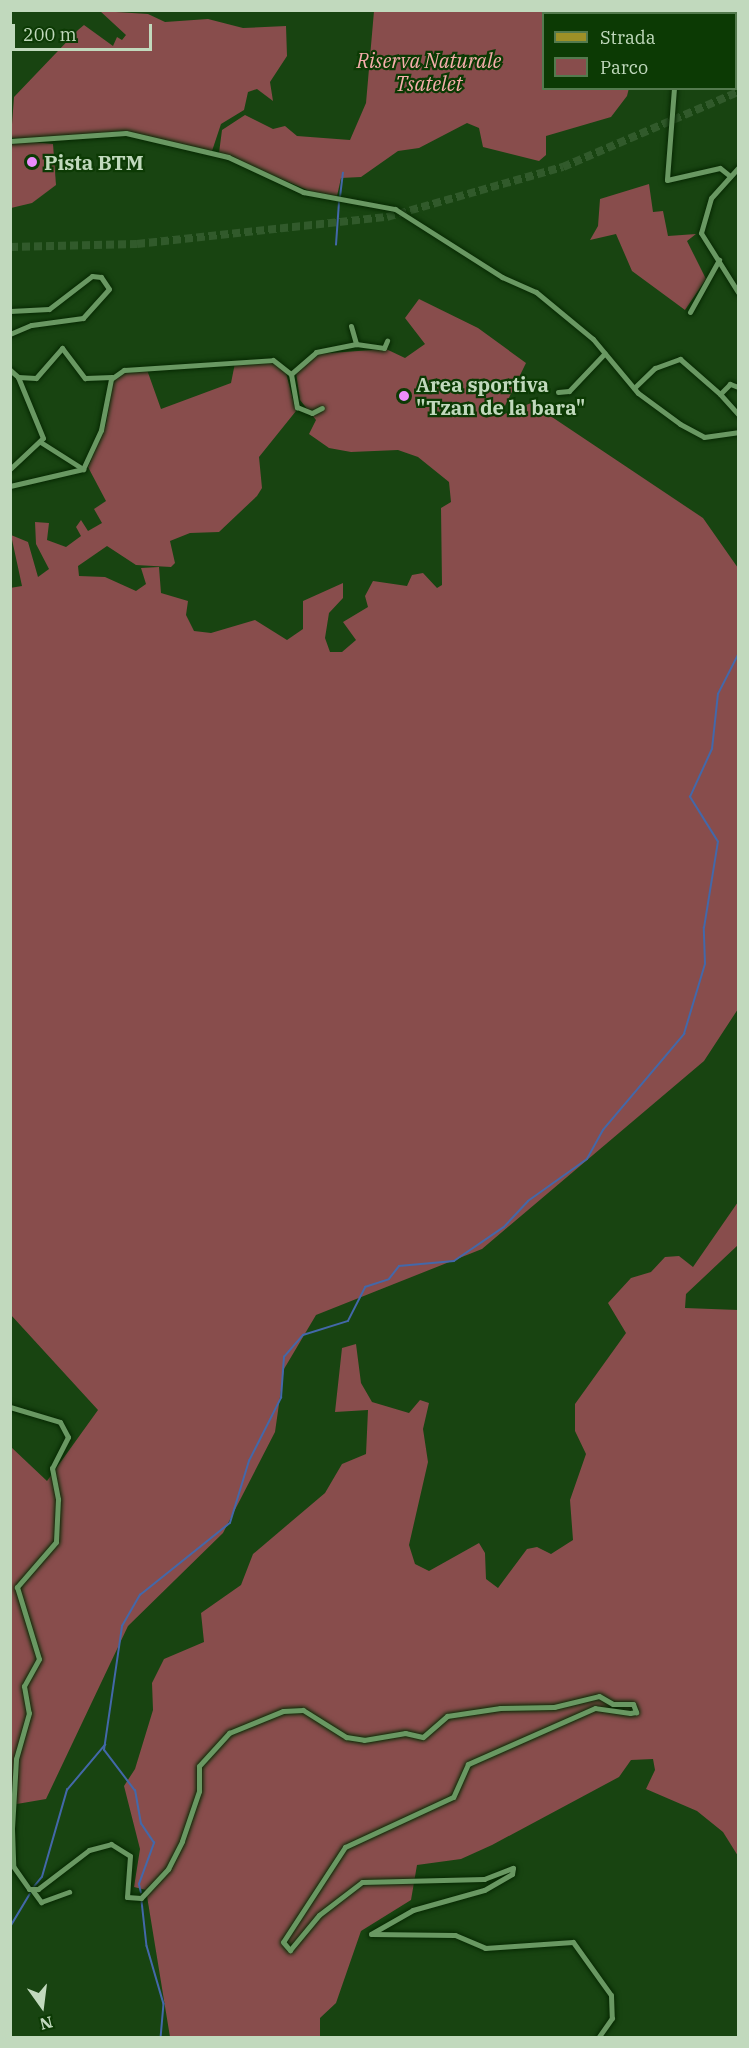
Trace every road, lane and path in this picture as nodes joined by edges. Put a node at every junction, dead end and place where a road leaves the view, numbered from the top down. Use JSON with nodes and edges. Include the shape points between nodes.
{"nodes":[{"id":1,"x":674,"y":90,"type":"edge"},
{"id":2,"x":10,"y":141,"type":"edge"},
{"id":3,"x":738,"y":168,"type":"edge"},
{"id":4,"x":730,"y":176,"type":"junction"},
{"id":5,"x":719,"y":260,"type":"junction"},
{"id":6,"x":738,"y":292,"type":"edge"},
{"id":7,"x":10,"y":311,"type":"edge"},
{"id":8,"x":690,"y":312,"type":"dead end"},
{"id":9,"x":351,"y":326,"type":"dead end"},
{"id":10,"x":10,"y":334,"type":"edge"},
{"id":11,"x":387,"y":341,"type":"dead end"},
{"id":12,"x":356,"y":344,"type":"junction"},
{"id":13,"x":605,"y":353,"type":"junction"},
{"id":14,"x":10,"y":370,"type":"edge"},
{"id":15,"x":291,"y":374,"type":"junction"},
{"id":16,"x":18,"y":377,"type":"junction"},
{"id":17,"x":112,"y":377,"type":"junction"},
{"id":18,"x":632,"y":387,"type":"junction"},
{"id":19,"x":738,"y":387,"type":"edge"},
{"id":20,"x":558,"y":392,"type":"dead end"},
{"id":21,"x":720,"y":393,"type":"junction"},
{"id":22,"x":322,"y":408,"type":"dead end"},
{"id":23,"x":738,"y":414,"type":"edge"},
{"id":24,"x":738,"y":432,"type":"edge"},
{"id":25,"x":42,"y":443,"type":"junction"},
{"id":26,"x":10,"y":469,"type":"edge"},
{"id":27,"x":83,"y":469,"type":"junction"},
{"id":28,"x":10,"y":486,"type":"edge"},
{"id":29,"x":10,"y":1407,"type":"edge"},
{"id":30,"x":33,"y":1891,"type":"junction"},
{"id":31,"x":69,"y":1892,"type":"dead end"},
{"id":32,"x":598,"y":2037,"type":"edge"}],
"edges":[{"from":1,"to":4,"type":"street","via":[[667,180],[720,168]]},
{"from":2,"to":13,"type":"street","via":[[126,133],[228,157],[303,192],[395,209],[502,277],[536,292]]},
{"from":3,"to":4,"type":"street"},
{"from":4,"to":5,"type":"street","via":[[711,198],[702,229]]},
{"from":5,"to":6,"type":"street"},
{"from":5,"to":8,"type":"street"},
{"from":7,"to":10,"type":"street","via":[[49,309],[92,276],[101,277],[109,289],[82,318],[31,325]]},
{"from":9,"to":12,"type":"street"},
{"from":11,"to":12,"type":"street","via":[[384,348]]},
{"from":12,"to":15,"type":"street","via":[[316,352]]},
{"from":13,"to":18,"type":"street"},
{"from":13,"to":20,"type":"street","via":[[569,390]]},
{"from":14,"to":16,"type":"street"},
{"from":15,"to":17,"type":"street","via":[[281,362],[264,359],[138,367]]},
{"from":15,"to":22,"type":"street","via":[[297,407],[312,413]]},
{"from":16,"to":17,"type":"street","via":[[36,378],[62,348],[85,378]]},
{"from":16,"to":25,"type":"street","via":[[41,425]]},
{"from":17,"to":27,"type":"street","via":[[101,430]]},
{"from":18,"to":21,"type":"street","via":[[655,368],[680,359]]},
{"from":18,"to":24,"type":"street","via":[[699,436]]},
{"from":19,"to":21,"type":"street","via":[[730,384]]},
{"from":21,"to":23,"type":"street"},
{"from":25,"to":26,"type":"street"},
{"from":25,"to":27,"type":"street"},
{"from":27,"to":28,"type":"street"},
{"from":29,"to":30,"type":"street","via":[[60,1422],[68,1437],[52,1468],[58,1499],[56,1542],[17,1587],[39,1659],[24,1686],[29,1713],[16,1759],[12,1856],[16,1873]]},
{"from":30,"to":31,"type":"street","via":[[40,1902]]},
{"from":30,"to":32,"type":"street","via":[[89,1851],[111,1844],[130,1856],[127,1897],[146,1895],[182,1841],[199,1791],[199,1766],[230,1733],[283,1711],[303,1710],[332,1730],[364,1740],[405,1733],[423,1737],[447,1716],[500,1708],[554,1707],[599,1696],[614,1704],[633,1704],[636,1712],[630,1713],[595,1708],[468,1764],[453,1797],[345,1847],[283,1942],[286,1950],[294,1947],[319,1915],[362,1882],[484,1879],[513,1868],[512,1874],[484,1890],[413,1911],[371,1934],[454,1935],[485,1948],[573,1941],[611,1995],[612,2018]]}]}
